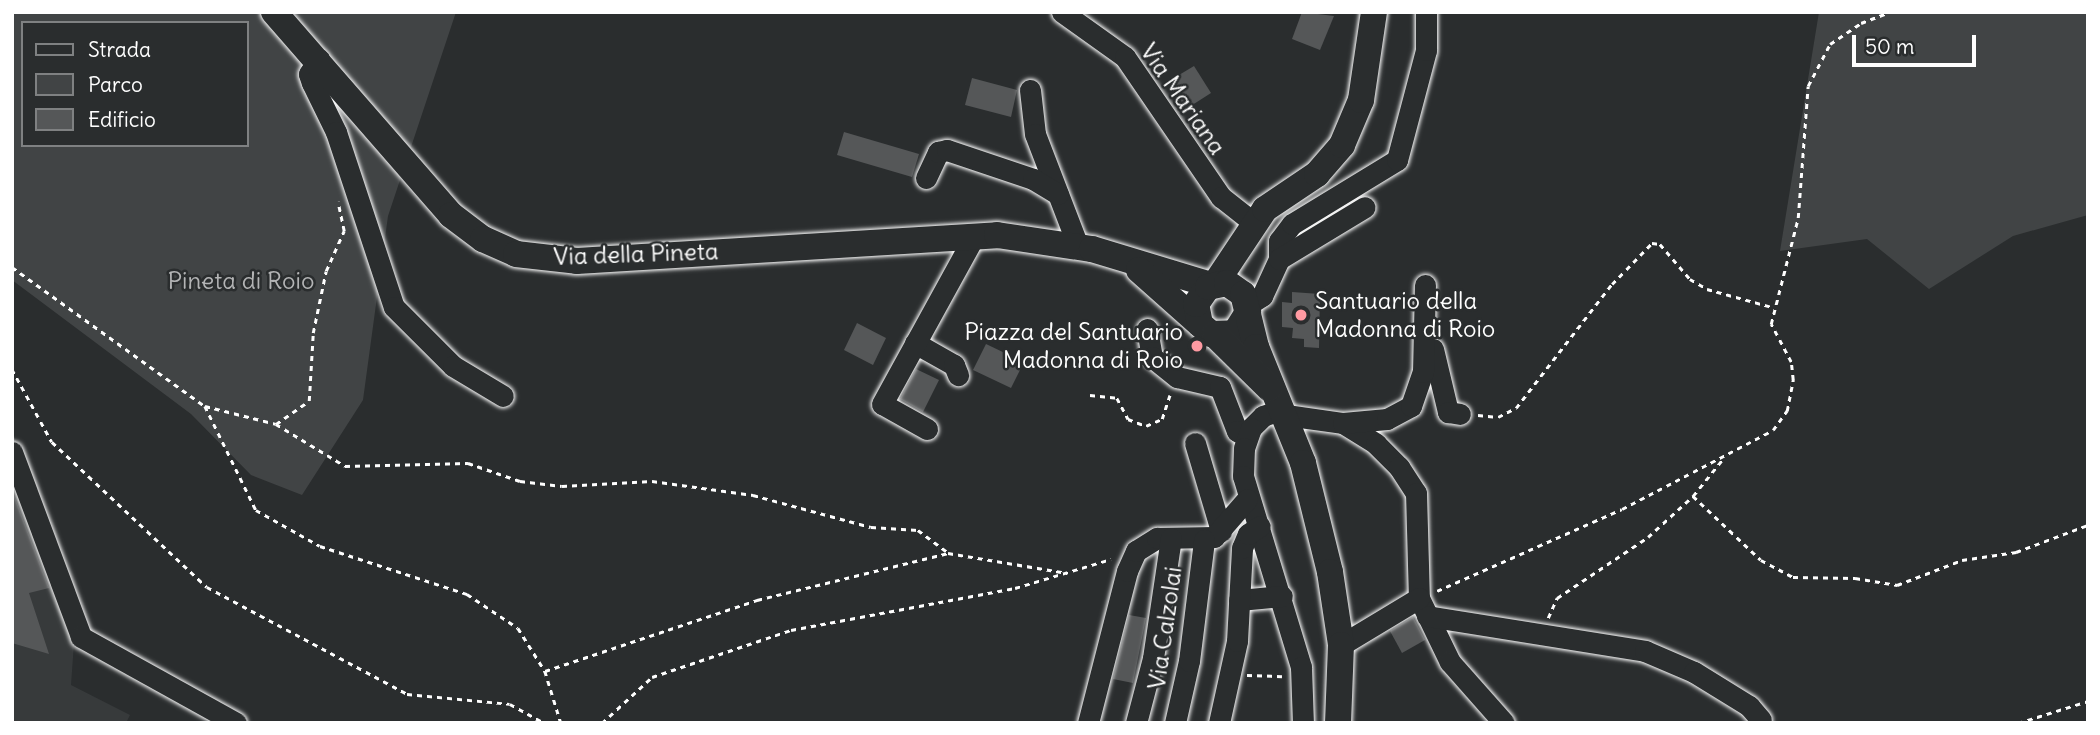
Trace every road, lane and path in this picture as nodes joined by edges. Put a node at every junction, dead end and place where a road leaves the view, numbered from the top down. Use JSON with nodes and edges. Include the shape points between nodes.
{"nodes":[{"id":1,"x":274,"y":12,"type":"edge"},
{"id":2,"x":1062,"y":12,"type":"edge"},
{"id":3,"x":1374,"y":12,"type":"edge"},
{"id":4,"x":1426,"y":12,"type":"edge"},
{"id":5,"x":1889,"y":12,"type":"edge"},
{"id":6,"x":319,"y":59,"type":"junction"},
{"id":7,"x":1030,"y":90,"type":"dead end"},
{"id":8,"x":926,"y":178,"type":"dead end"},
{"id":9,"x":1058,"y":194,"type":"junction"},
{"id":10,"x":337,"y":196,"type":"dead end"},
{"id":11,"x":1365,"y":207,"type":"dead end"},
{"id":12,"x":1252,"y":228,"type":"junction"},
{"id":13,"x":975,"y":235,"type":"junction"},
{"id":14,"x":1078,"y":246,"type":"junction"},
{"id":15,"x":1113,"y":256,"type":"junction"},
{"id":16,"x":1279,"y":258,"type":"junction"},
{"id":17,"x":12,"y":267,"type":"edge"},
{"id":18,"x":1213,"y":284,"type":"junction"},
{"id":19,"x":1425,"y":285,"type":"dead end"},
{"id":20,"x":1248,"y":306,"type":"junction"},
{"id":21,"x":1772,"y":307,"type":"junction"},
{"id":22,"x":1147,"y":329,"type":"dead end"},
{"id":23,"x":1208,"y":330,"type":"junction"},
{"id":24,"x":1425,"y":331,"type":"junction"},
{"id":25,"x":915,"y":343,"type":"junction"},
{"id":26,"x":12,"y":369,"type":"edge"},
{"id":27,"x":958,"y":375,"type":"dead end"},
{"id":28,"x":1181,"y":378,"type":"junction"},
{"id":29,"x":1090,"y":395,"type":"dead end"},
{"id":30,"x":503,"y":396,"type":"dead end"},
{"id":31,"x":205,"y":405,"type":"junction"},
{"id":32,"x":1282,"y":407,"type":"junction"},
{"id":33,"x":1460,"y":414,"type":"joint"},
{"id":34,"x":276,"y":424,"type":"junction"},
{"id":35,"x":1343,"y":424,"type":"junction"},
{"id":36,"x":927,"y":429,"type":"dead end"},
{"id":37,"x":1247,"y":437,"type":"junction"},
{"id":38,"x":1195,"y":443,"type":"dead end"},
{"id":39,"x":12,"y":452,"type":"edge"},
{"id":40,"x":1724,"y":458,"type":"junction"},
{"id":41,"x":1693,"y":496,"type":"junction"},
{"id":42,"x":1247,"y":499,"type":"junction"},
{"id":43,"x":2088,"y":525,"type":"edge"},
{"id":44,"x":1260,"y":526,"type":"junction"},
{"id":45,"x":1212,"y":535,"type":"junction"},
{"id":46,"x":1171,"y":538,"type":"junction"},
{"id":47,"x":948,"y":553,"type":"junction"},
{"id":48,"x":1132,"y":557,"type":"junction"},
{"id":49,"x":1067,"y":573,"type":"junction"},
{"id":50,"x":1282,"y":596,"type":"junction"},
{"id":51,"x":1239,"y":600,"type":"junction"},
{"id":52,"x":1423,"y":607,"type":"junction"},
{"id":53,"x":1547,"y":632,"type":"junction"},
{"id":54,"x":1341,"y":645,"type":"junction"},
{"id":55,"x":545,"y":671,"type":"junction"},
{"id":56,"x":1231,"y":675,"type":"junction"},
{"id":57,"x":1303,"y":677,"type":"junction"},
{"id":58,"x":2088,"y":701,"type":"edge"},
{"id":59,"x":1761,"y":720,"type":"dead end"},
{"id":60,"x":236,"y":723,"type":"edge"},
{"id":61,"x":544,"y":723,"type":"edge"},
{"id":62,"x":561,"y":723,"type":"edge"},
{"id":63,"x":603,"y":723,"type":"edge"},
{"id":64,"x":1088,"y":723,"type":"edge"},
{"id":65,"x":1136,"y":723,"type":"edge"},
{"id":66,"x":1175,"y":723,"type":"edge"},
{"id":67,"x":1219,"y":723,"type":"edge"},
{"id":68,"x":1303,"y":723,"type":"edge"},
{"id":69,"x":1338,"y":723,"type":"edge"},
{"id":70,"x":1504,"y":723,"type":"edge"},
{"id":71,"x":2018,"y":723,"type":"edge"}],
"edges":[{"from":1,"to":6,"type":"main road","name":"Via della Pineta"},
{"from":2,"to":12,"type":"street","name":"Via Mariana","via":[[1125,57],[1221,197]]},
{"from":3,"to":12,"type":"main road","via":[[1362,100],[1342,145],[1317,174],[1283,193]]},
{"from":4,"to":16,"type":"street","via":[[1426,50],[1397,160],[1292,224],[1279,242]]},
{"from":5,"to":21,"type":"path","via":[[1861,23],[1830,44],[1818,60],[1808,86],[1808,126],[1792,254]]},
{"from":6,"to":13,"type":"main road","name":"Via della Pineta","via":[[451,215],[483,239],[516,254],[577,261]]},
{"from":6,"to":30,"type":"street","via":[[309,74],[336,132],[394,307],[453,366]]},
{"from":7,"to":9,"type":"street","via":[[1035,134]]},
{"from":8,"to":9,"type":"street","via":[[938,152],[947,150],[1024,176]]},
{"from":9,"to":14,"type":"street"},
{"from":10,"to":34,"type":"path","via":[[344,231],[326,271],[313,333],[309,401]]},
{"from":11,"to":16,"type":"street"},
{"from":12,"to":18,"type":"main road"},
{"from":12,"to":20,"type":"main road","via":[[1241,268]]},
{"from":13,"to":14,"type":"main road","name":"Via della Pineta"},
{"from":13,"to":25,"type":"street"},
{"from":14,"to":15,"type":"main road","name":"Via della Pineta"},
{"from":15,"to":18,"type":"main road","name":"Via della Pineta"},
{"from":15,"to":23,"type":"main road","name":"Via della Pineta","via":[[1142,272]]},
{"from":16,"to":20,"type":"street","via":[[1262,296]]},
{"from":17,"to":31,"type":"path"},
{"from":18,"to":20,"type":"main road","via":[[1231,284]]},
{"from":18,"to":23,"type":"main road","via":[[1196,304]]},
{"from":19,"to":24,"type":"street"},
{"from":20,"to":23,"type":"main road","via":[[1239,330]]},
{"from":20,"to":32,"type":"main road","via":[[1256,347]]},
{"from":21,"to":33,"type":"path","via":[[1707,289],[1690,279],[1660,244],[1652,243],[1612,284],[1516,408],[1498,417]]},
{"from":21,"to":40,"type":"path","via":[[1771,324],[1791,362],[1787,411],[1773,430]]},
{"from":22,"to":28,"type":"street","via":[[1151,355]]},
{"from":23,"to":32,"type":"main road"},
{"from":24,"to":33,"type":"street","via":[[1448,412]]},
{"from":24,"to":35,"type":"street","via":[[1423,372],[1411,406],[1387,419]]},
{"from":25,"to":27,"type":"street","via":[[954,365]]},
{"from":25,"to":36,"type":"street","via":[[882,404]]},
{"from":26,"to":61,"type":"path","via":[[52,442],[206,587],[407,694],[510,704]]},
{"from":28,"to":29,"type":"path","via":[[1162,419],[1146,426],[1128,419],[1118,398]]},
{"from":28,"to":37,"type":"street","via":[[1220,387],[1237,431]]},
{"from":31,"to":34,"type":"path"},
{"from":31,"to":55,"type":"path","via":[[256,510],[320,546],[467,594],[518,628]]},
{"from":32,"to":35,"type":"street"},
{"from":32,"to":37,"type":"street","via":[[1259,419]]},
{"from":32,"to":54,"type":"main road","via":[[1312,496]]},
{"from":34,"to":47,"type":"path","via":[[345,466],[468,463],[520,481],[562,486],[652,481],[753,495],[872,527],[918,530]]},
{"from":35,"to":52,"type":"street","via":[[1376,443],[1416,493]]},
{"from":37,"to":42,"type":"street","via":[[1242,464]]},
{"from":38,"to":45,"type":"street"},
{"from":39,"to":60,"type":"street","via":[[81,637]]},
{"from":40,"to":41,"type":"path"},
{"from":40,"to":52,"type":"path"},
{"from":41,"to":43,"type":"path","via":[[1760,560],[1793,577],[1855,578],[1897,585],[1962,560],[2016,552]]},
{"from":41,"to":53,"type":"path","via":[[1648,537],[1557,598],[1548,615]]},
{"from":42,"to":44,"type":"street"},
{"from":42,"to":45,"type":"street"},
{"from":44,"to":50,"type":"street"},
{"from":44,"to":51,"type":"street","via":[[1248,534],[1242,548]]},
{"from":45,"to":46,"type":"street"},
{"from":45,"to":66,"type":"street","name":"Via Calzolai"},
{"from":46,"to":48,"type":"street","via":[[1149,541]]},
{"from":46,"to":65,"type":"street","via":[[1155,645]]},
{"from":47,"to":49,"type":"path"},
{"from":47,"to":55,"type":"path","via":[[757,600]]},
{"from":48,"to":49,"type":"path"},
{"from":48,"to":64,"type":"street"},
{"from":49,"to":63,"type":"path","via":[[1015,588],[791,631],[652,677]]},
{"from":50,"to":51,"type":"street"},
{"from":50,"to":57,"type":"street"},
{"from":51,"to":56,"type":"street"},
{"from":52,"to":53,"type":"street","via":[[1479,627]]},
{"from":52,"to":54,"type":"street"},
{"from":52,"to":70,"type":"street","via":[[1450,662]]},
{"from":53,"to":59,"type":"street","via":[[1645,651],[1724,690]]},
{"from":54,"to":69,"type":"main road"},
{"from":55,"to":62,"type":"path"},
{"from":56,"to":57,"type":"path"},
{"from":56,"to":67,"type":"street"},
{"from":57,"to":68,"type":"street"},
{"from":58,"to":71,"type":"path"}]}
